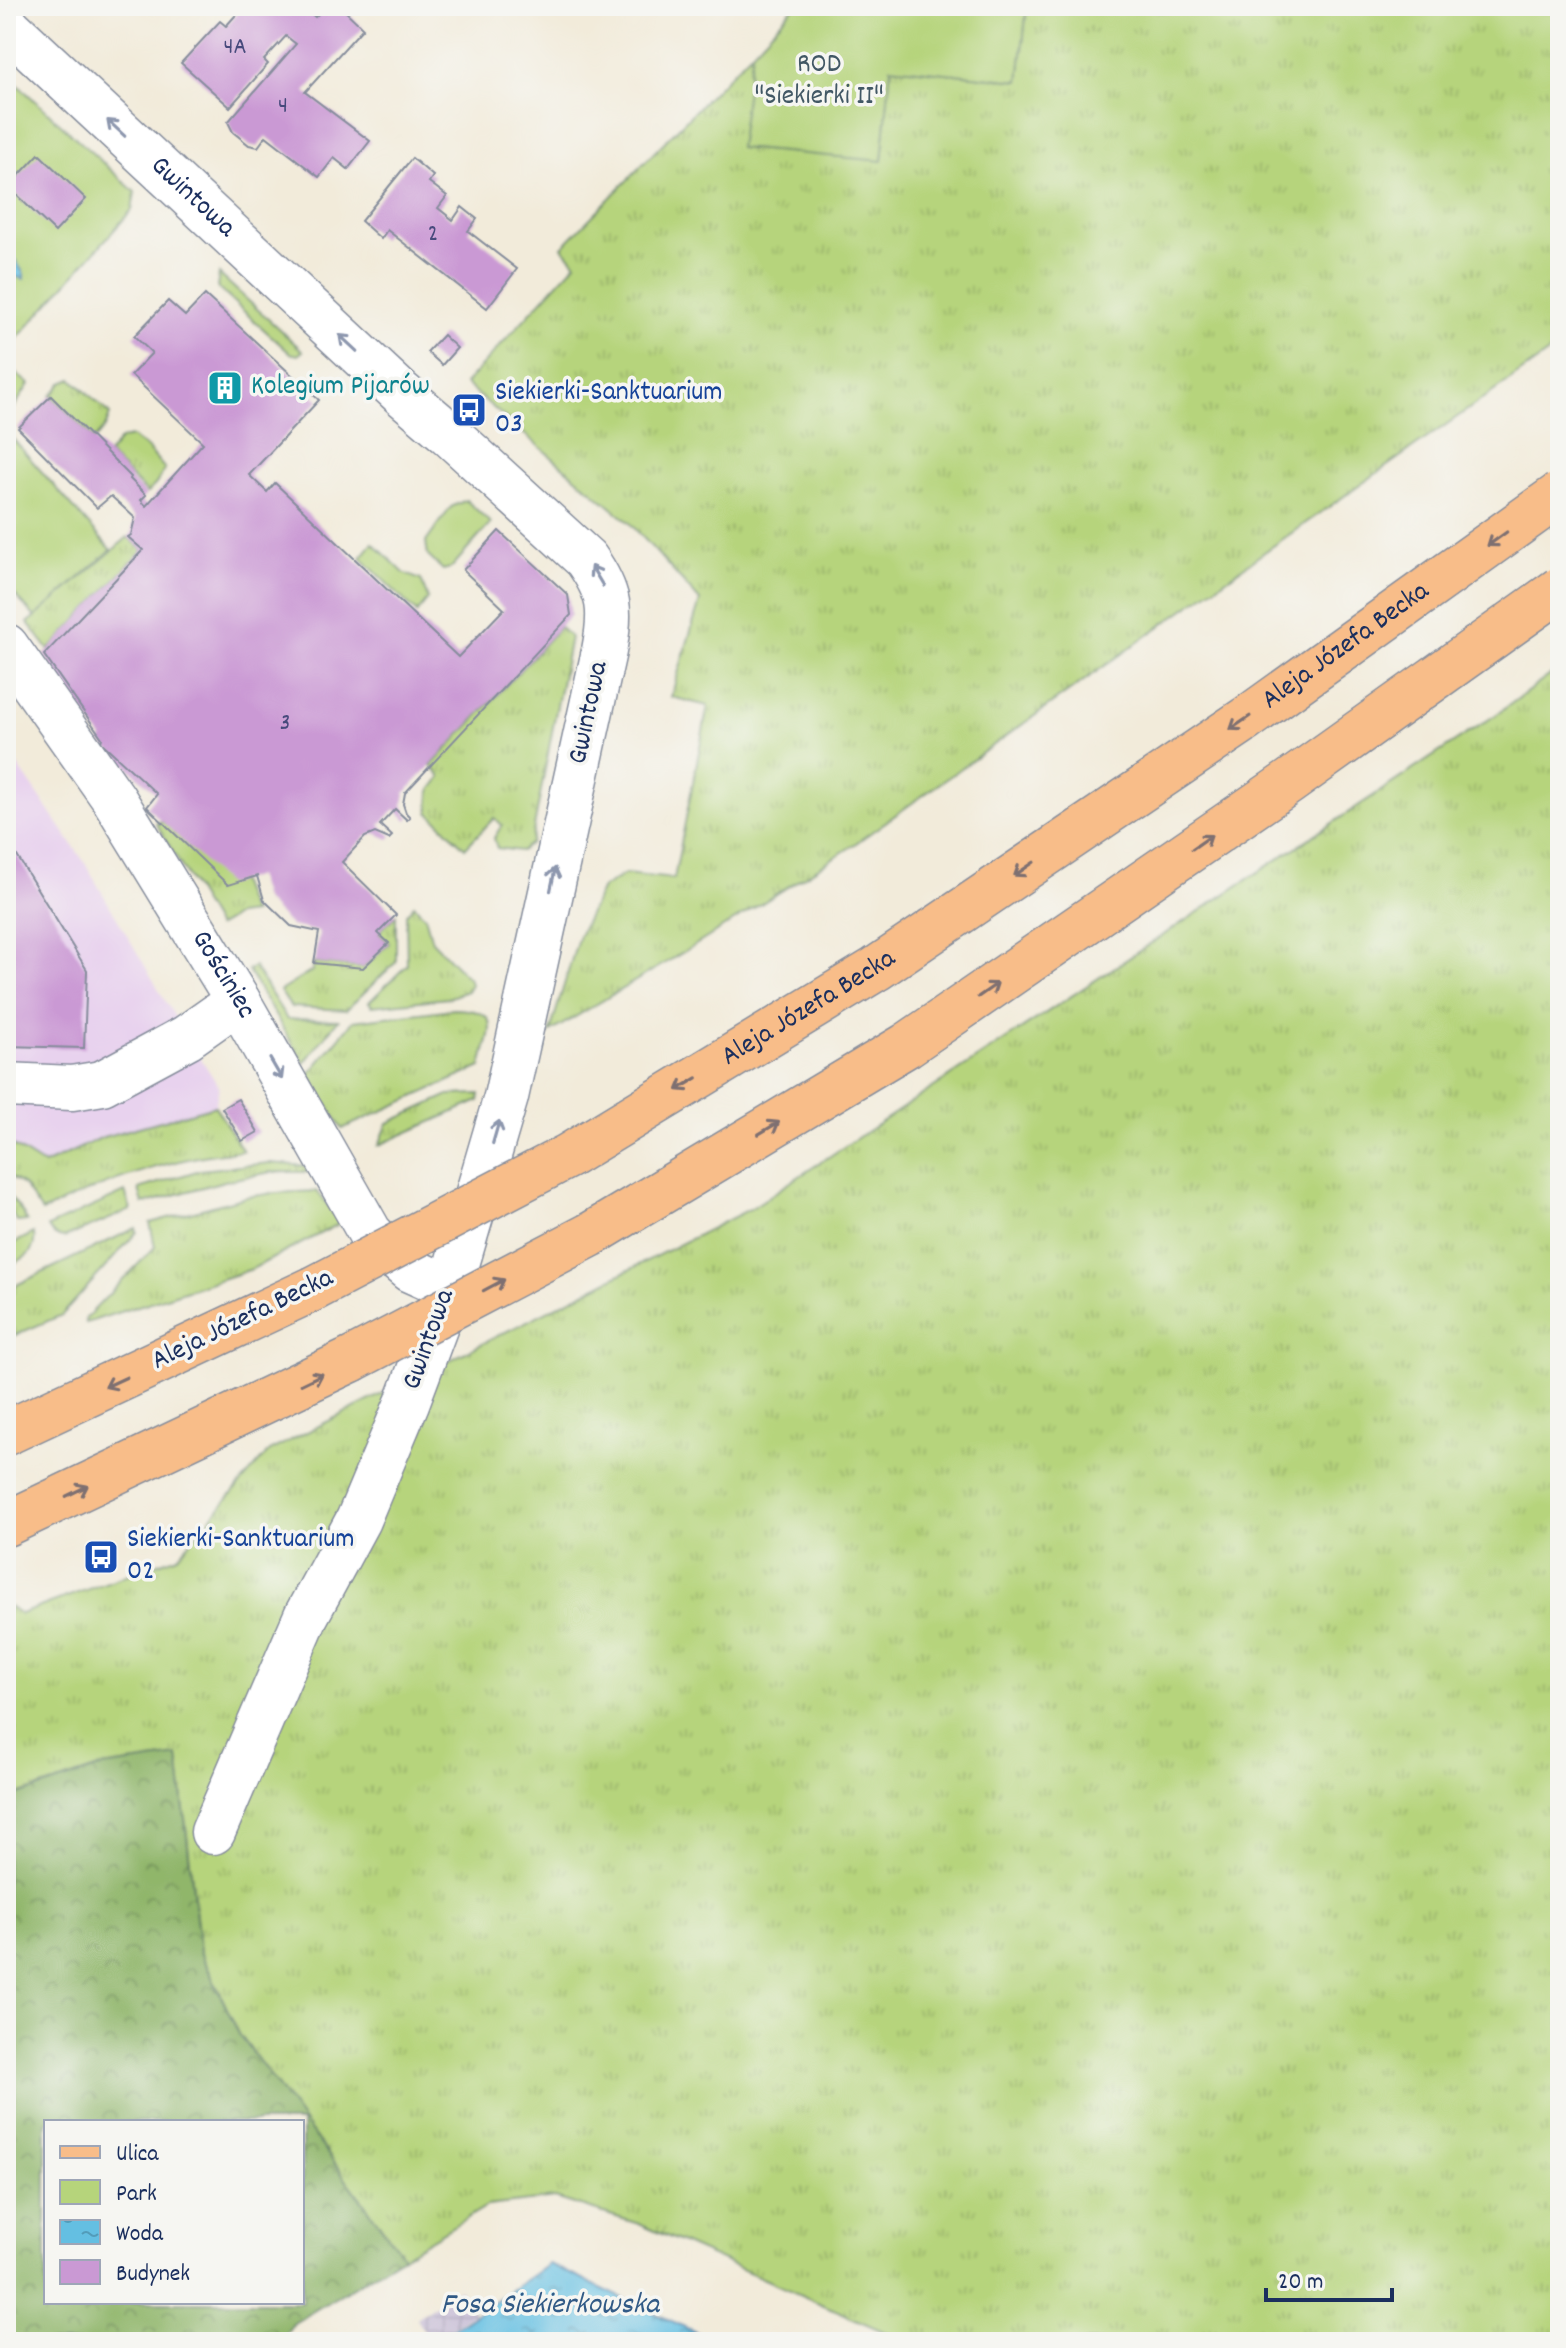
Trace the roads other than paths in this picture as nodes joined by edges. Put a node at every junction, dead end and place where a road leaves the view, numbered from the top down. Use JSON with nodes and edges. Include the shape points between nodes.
{"nodes":[{"id":1,"x":6,"y":25,"type":"edge"},
{"id":2,"x":1560,"y":494,"type":"edge"},
{"id":3,"x":1560,"y":589,"type":"edge"},
{"id":4,"x":6,"y":646,"type":"edge"},
{"id":5,"x":238,"y":1001,"type":"junction"},
{"id":6,"x":6,"y":1085,"type":"edge"},
{"id":7,"x":450,"y":1288,"type":"junction"},
{"id":8,"x":6,"y":1433,"type":"edge"},
{"id":9,"x":6,"y":1524,"type":"edge"},
{"id":10,"x":213,"y":1832,"type":"dead end"}],
"edges":[{"from":7,"to":1,"type":"street","name":"Gwintowa","one_way":true,"via":[[506,1097],[609,624],[609,601],[586,559]]},
{"from":2,"to":8,"type":"main road","name":"Aleja Józefa Becka","one_way":true,"bridge":true,"via":[[1246,719],[876,969],[568,1156],[313,1289]]},
{"from":9,"to":3,"type":"main road","one_way":true,"bridge":true,"via":[[351,1360],[590,1235],[907,1045]]},
{"from":4,"to":5,"type":"street","name":"Gościniec","via":[[114,799]]},
{"from":5,"to":6,"type":"street","via":[[187,1037],[102,1083],[72,1088]]},
{"from":5,"to":7,"type":"street","name":"Gościniec","one_way":true,"via":[[370,1233],[410,1270]]},
{"from":7,"to":10,"type":"street","name":"Gwintowa","via":[[358,1520],[306,1616]]}]}
